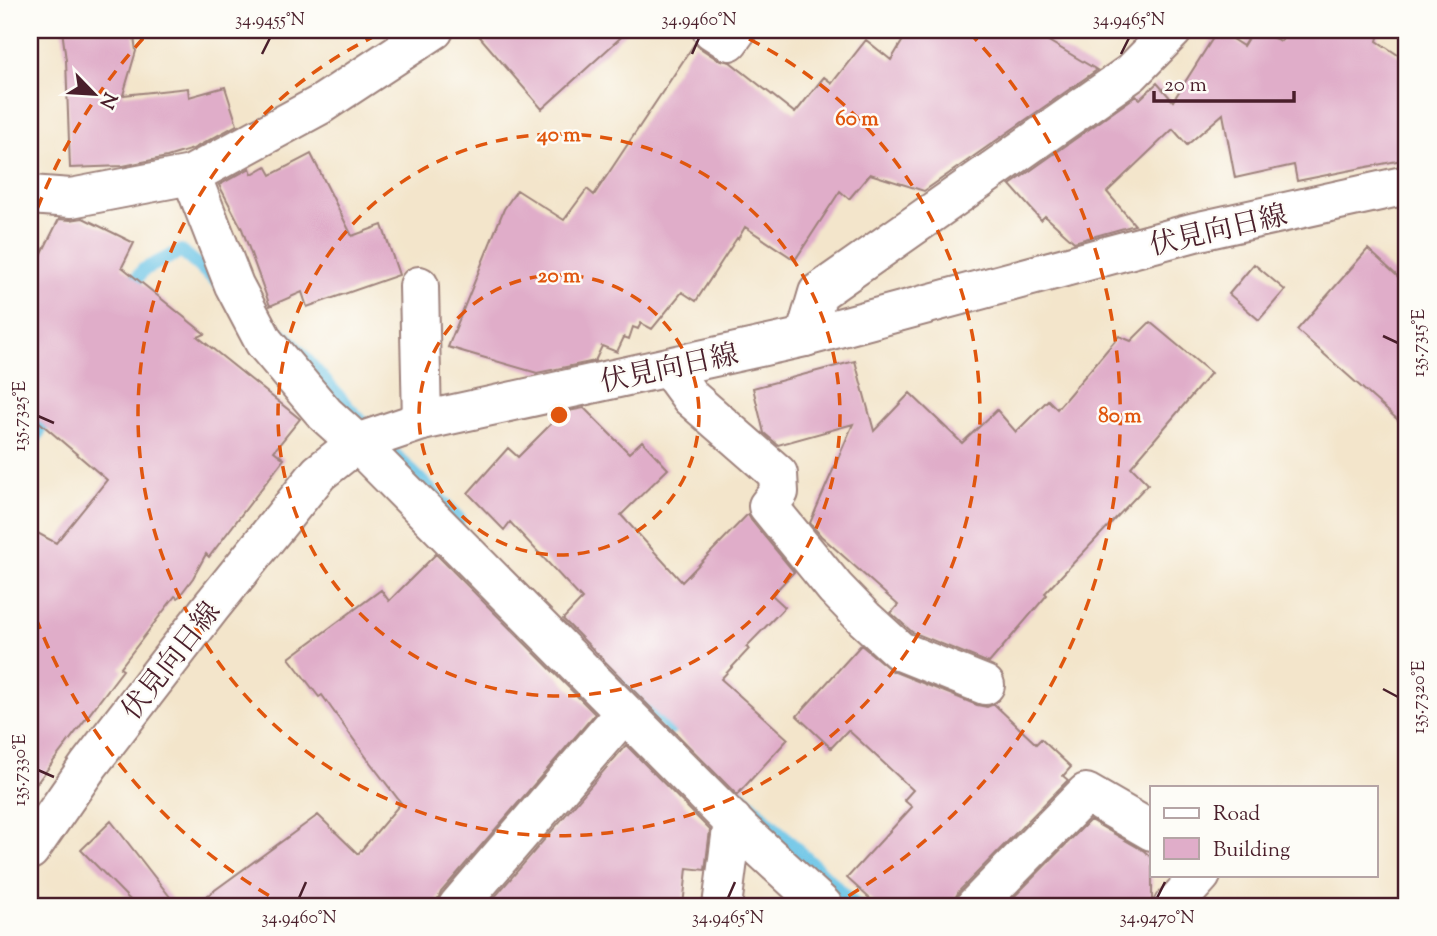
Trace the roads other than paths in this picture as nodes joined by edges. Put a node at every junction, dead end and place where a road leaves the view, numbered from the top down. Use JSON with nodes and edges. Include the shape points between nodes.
{"nodes":[{"id":1,"x":434,"y":30,"type":"edge"},
{"id":2,"x":712,"y":30,"type":"edge"},
{"id":3,"x":737,"y":30,"type":"edge"},
{"id":4,"x":1172,"y":30,"type":"edge"},
{"id":5,"x":191,"y":175,"type":"junction"},
{"id":6,"x":1407,"y":185,"type":"edge"},
{"id":7,"x":30,"y":195,"type":"edge"},
{"id":8,"x":419,"y":286,"type":"dead end"},
{"id":9,"x":806,"y":337,"type":"junction"},
{"id":10,"x":668,"y":368,"type":"junction"},
{"id":11,"x":410,"y":425,"type":"junction"},
{"id":12,"x":359,"y":442,"type":"junction"},
{"id":13,"x":985,"y":685,"type":"dead end"},
{"id":14,"x":624,"y":713,"type":"junction"},
{"id":15,"x":733,"y":821,"type":"junction"},
{"id":16,"x":1150,"y":830,"type":"edge"},
{"id":17,"x":30,"y":850,"type":"edge"},
{"id":18,"x":1200,"y":876,"type":"edge"},
{"id":19,"x":458,"y":906,"type":"edge"},
{"id":20,"x":722,"y":906,"type":"edge"},
{"id":21,"x":823,"y":906,"type":"edge"},
{"id":22,"x":975,"y":906,"type":"edge"},
{"id":23,"x":1173,"y":906,"type":"edge"}],
"edges":[{"from":1,"to":5,"type":"street","via":[[320,105]]},
{"from":2,"to":3,"type":"street","via":[[729,41]]},
{"from":4,"to":9,"type":"street","via":[[1131,72],[818,293]]},
{"from":5,"to":7,"type":"street","via":[[71,198]]},
{"from":5,"to":12,"type":"street","via":[[234,285],[264,342],[325,414]]},
{"from":6,"to":9,"type":"street","name":"伏見向日線","via":[[1195,232]]},
{"from":8,"to":11,"type":"street"},
{"from":9,"to":10,"type":"street","name":"伏見向日線"},
{"from":10,"to":11,"type":"street","name":"伏見向日線"},
{"from":10,"to":13,"type":"street","via":[[691,398],[778,474],[779,492],[768,506],[865,619],[901,651]]},
{"from":11,"to":12,"type":"street","name":"伏見向日線"},
{"from":12,"to":14,"type":"street"},
{"from":12,"to":17,"type":"street","name":"伏見向日線","via":[[319,473],[219,597],[89,765]]},
{"from":14,"to":15,"type":"street"},
{"from":14,"to":19,"type":"street"},
{"from":15,"to":20,"type":"street"},
{"from":15,"to":21,"type":"street"},
{"from":16,"to":22,"type":"street","via":[[1086,793]]},
{"from":18,"to":23,"type":"street"}]}
